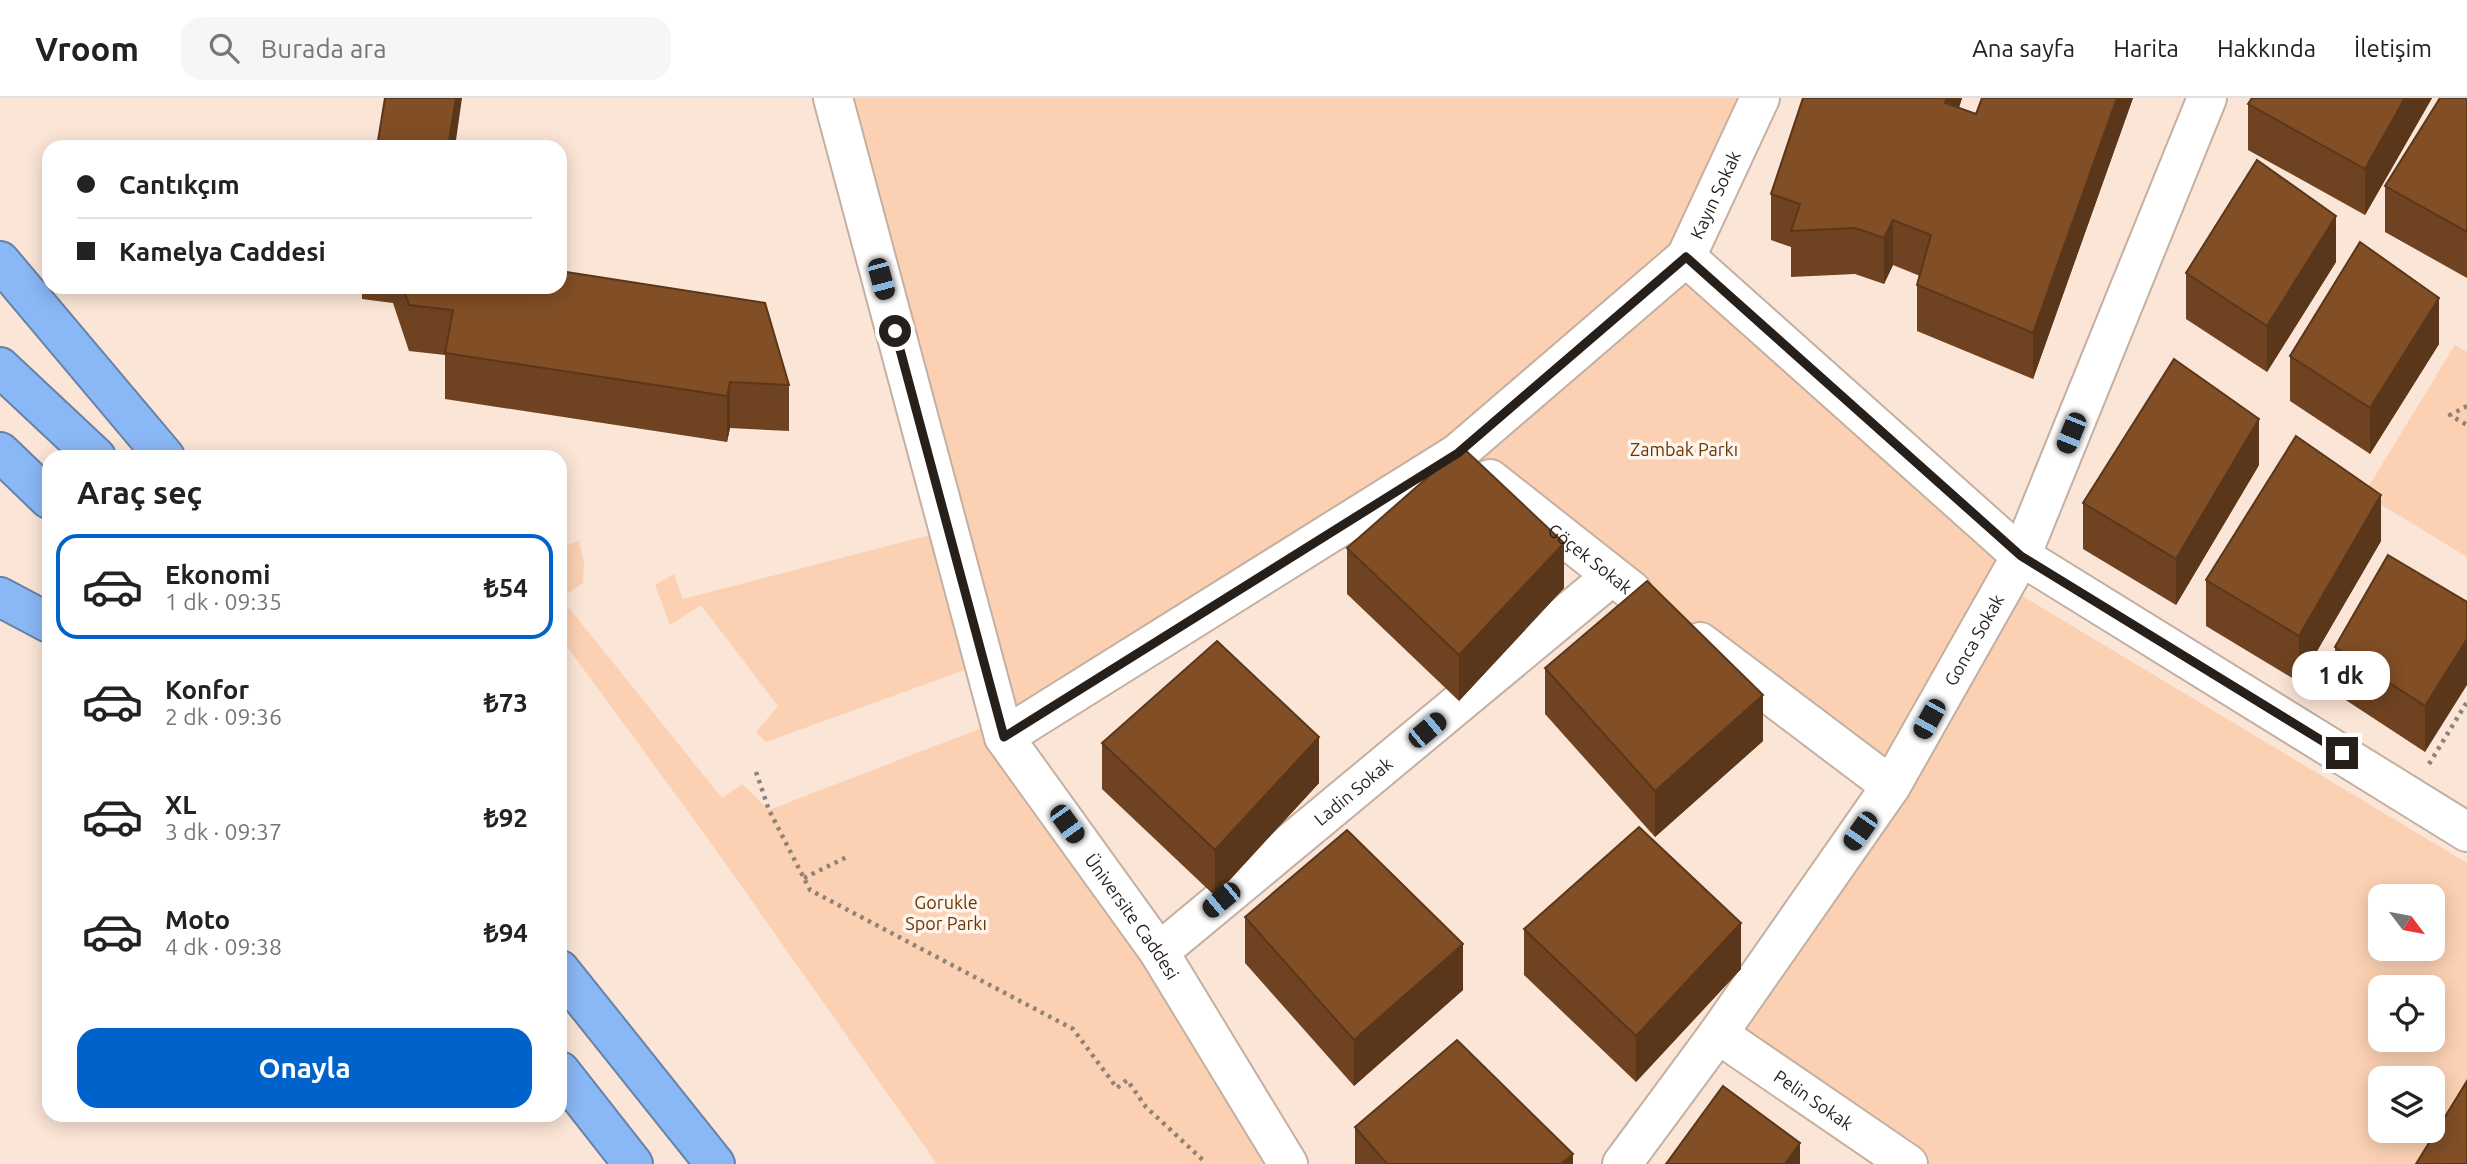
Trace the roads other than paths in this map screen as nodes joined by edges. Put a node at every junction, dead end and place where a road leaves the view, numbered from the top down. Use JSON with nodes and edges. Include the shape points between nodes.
{"nodes":[{"id":1,"x":832,"y":98,"type":"edge"},
{"id":2,"x":1760,"y":98,"type":"edge"},
{"id":3,"x":2207,"y":98,"type":"edge"},
{"id":4,"x":1686,"y":257,"type":"junction"},
{"id":5,"x":0,"y":261,"type":"edge"},
{"id":6,"x":0,"y":367,"type":"edge"},
{"id":7,"x":89,"y":450,"type":"edge"},
{"id":8,"x":159,"y":450,"type":"edge"},
{"id":9,"x":0,"y":452,"type":"edge"},
{"id":10,"x":1458,"y":453,"type":"junction"},
{"id":11,"x":42,"y":492,"type":"edge"},
{"id":12,"x":2021,"y":556,"type":"junction"},
{"id":13,"x":1612,"y":576,"type":"junction"},
{"id":14,"x":0,"y":597,"type":"edge"},
{"id":15,"x":42,"y":619,"type":"edge"},
{"id":16,"x":1004,"y":737,"type":"junction"},
{"id":17,"x":1891,"y":786,"type":"junction"},
{"id":18,"x":2467,"y":832,"type":"edge"},
{"id":19,"x":1159,"y":952,"type":"junction"},
{"id":20,"x":567,"y":979,"type":"edge"},
{"id":21,"x":1718,"y":1034,"type":"junction"},
{"id":22,"x":567,"y":1080,"type":"edge"},
{"id":23,"x":633,"y":1164,"type":"edge"},
{"id":24,"x":715,"y":1164,"type":"edge"},
{"id":25,"x":1288,"y":1164,"type":"edge"},
{"id":26,"x":1622,"y":1164,"type":"edge"},
{"id":27,"x":1908,"y":1164,"type":"edge"}],
"edges":[{"from":1,"to":16,"type":"street","name":"Üniversite Caddesi"},
{"from":2,"to":4,"type":"street","name":"Kayın Sokak"},
{"from":3,"to":12,"type":"street","name":"Gonca Sokak"},
{"from":4,"to":10,"type":"street","name":"Kayın Sokak"},
{"from":4,"to":12,"type":"street"},
{"from":5,"to":8,"type":"highway"},
{"from":6,"to":7,"type":"highway"},
{"from":9,"to":11,"type":"highway"},
{"from":10,"to":13,"type":"street","name":"Göçek Sokak"},
{"from":10,"to":16,"type":"street","name":"Kayın Sokak"},
{"from":12,"to":17,"type":"street","name":"Gonca Sokak"},
{"from":12,"to":18,"type":"street"},
{"from":13,"to":17,"type":"street","name":"Göçek Sokak"},
{"from":13,"to":19,"type":"street","name":"Ladin Sokak"},
{"from":14,"to":15,"type":"highway"},
{"from":16,"to":19,"type":"street","name":"Üniversite Caddesi"},
{"from":17,"to":21,"type":"street","name":"Gonca Sokak"},
{"from":19,"to":25,"type":"street","name":"Üniversite Caddesi"},
{"from":20,"to":24,"type":"highway"},
{"from":21,"to":26,"type":"street","name":"Gonca Sokak"},
{"from":21,"to":27,"type":"street","name":"Pelin Sokak"},
{"from":22,"to":23,"type":"highway"}]}
